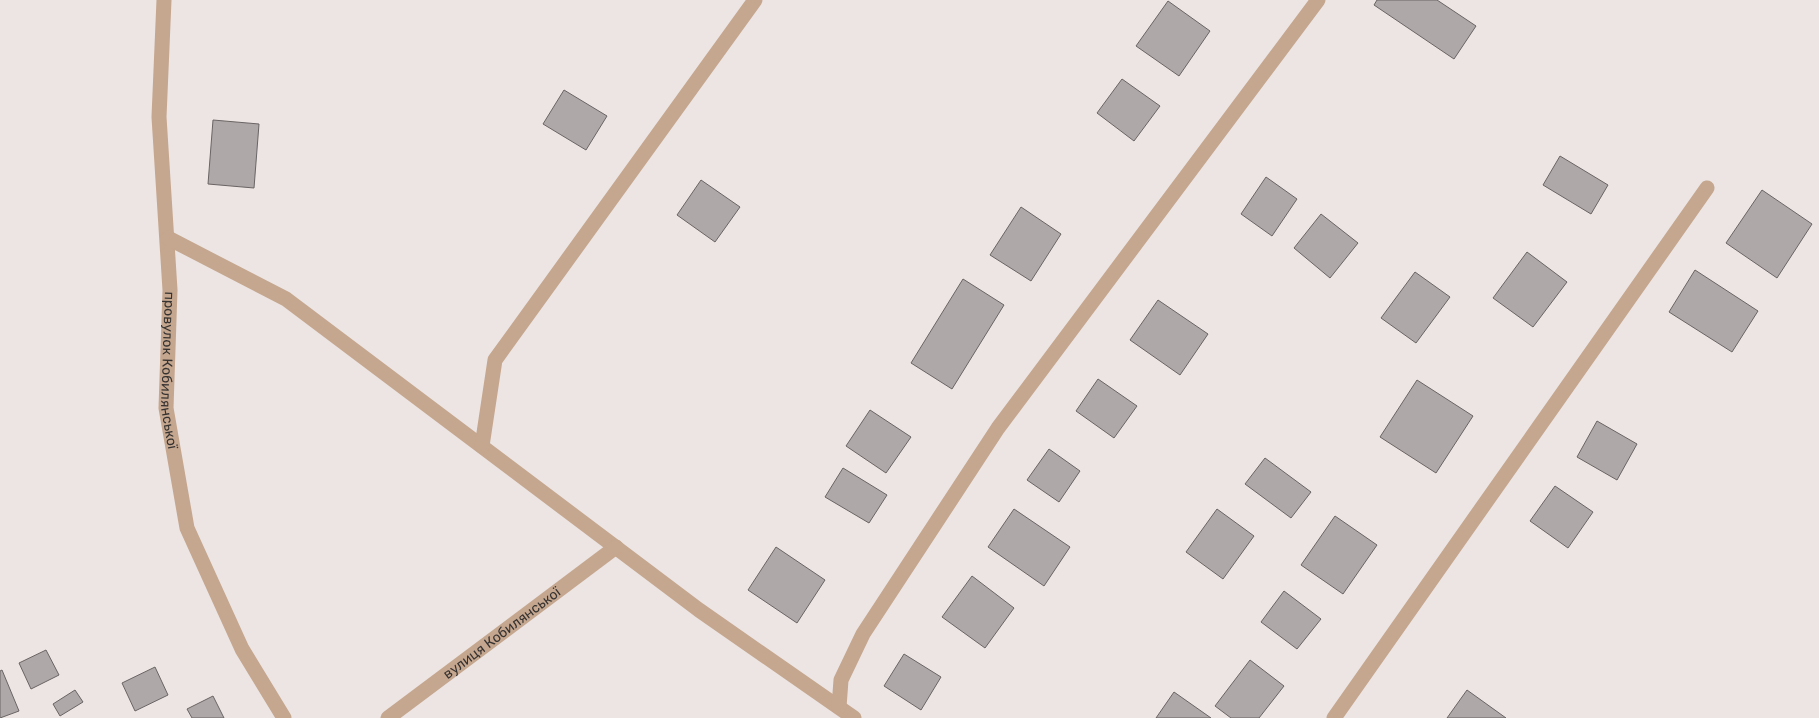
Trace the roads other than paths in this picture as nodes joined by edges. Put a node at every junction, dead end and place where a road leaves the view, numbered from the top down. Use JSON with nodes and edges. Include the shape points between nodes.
{"nodes":[{"id":1,"x":164,"y":0,"type":"edge"},
{"id":2,"x":755,"y":0,"type":"edge"},
{"id":3,"x":1318,"y":0,"type":"edge"},
{"id":4,"x":1707,"y":188,"type":"dead end"},
{"id":5,"x":168,"y":238,"type":"junction"},
{"id":6,"x":482,"y":446,"type":"junction"},
{"id":7,"x":616,"y":547,"type":"junction"},
{"id":8,"x":840,"y":707,"type":"junction"},
{"id":9,"x":284,"y":718,"type":"edge"},
{"id":10,"x":388,"y":718,"type":"edge"},
{"id":11,"x":854,"y":718,"type":"edge"},
{"id":12,"x":1334,"y":718,"type":"edge"}],
"edges":[{"from":1,"to":5,"type":"street","name":"провулок Кобилянської","via":[[159,117]]},
{"from":2,"to":6,"type":"street","via":[[496,360]]},
{"from":3,"to":8,"type":"street","via":[[998,428],[863,634],[841,680]]},
{"from":4,"to":12,"type":"street"},
{"from":5,"to":6,"type":"street","via":[[286,299]]},
{"from":5,"to":9,"type":"street","name":"провулок Кобилянської","via":[[170,290],[166,408],[187,528],[242,649]]},
{"from":6,"to":7,"type":"street"},
{"from":7,"to":8,"type":"street","via":[[699,610]]},
{"from":7,"to":10,"type":"street","name":"вулиця Кобилянської"},
{"from":8,"to":11,"type":"street"}]}
